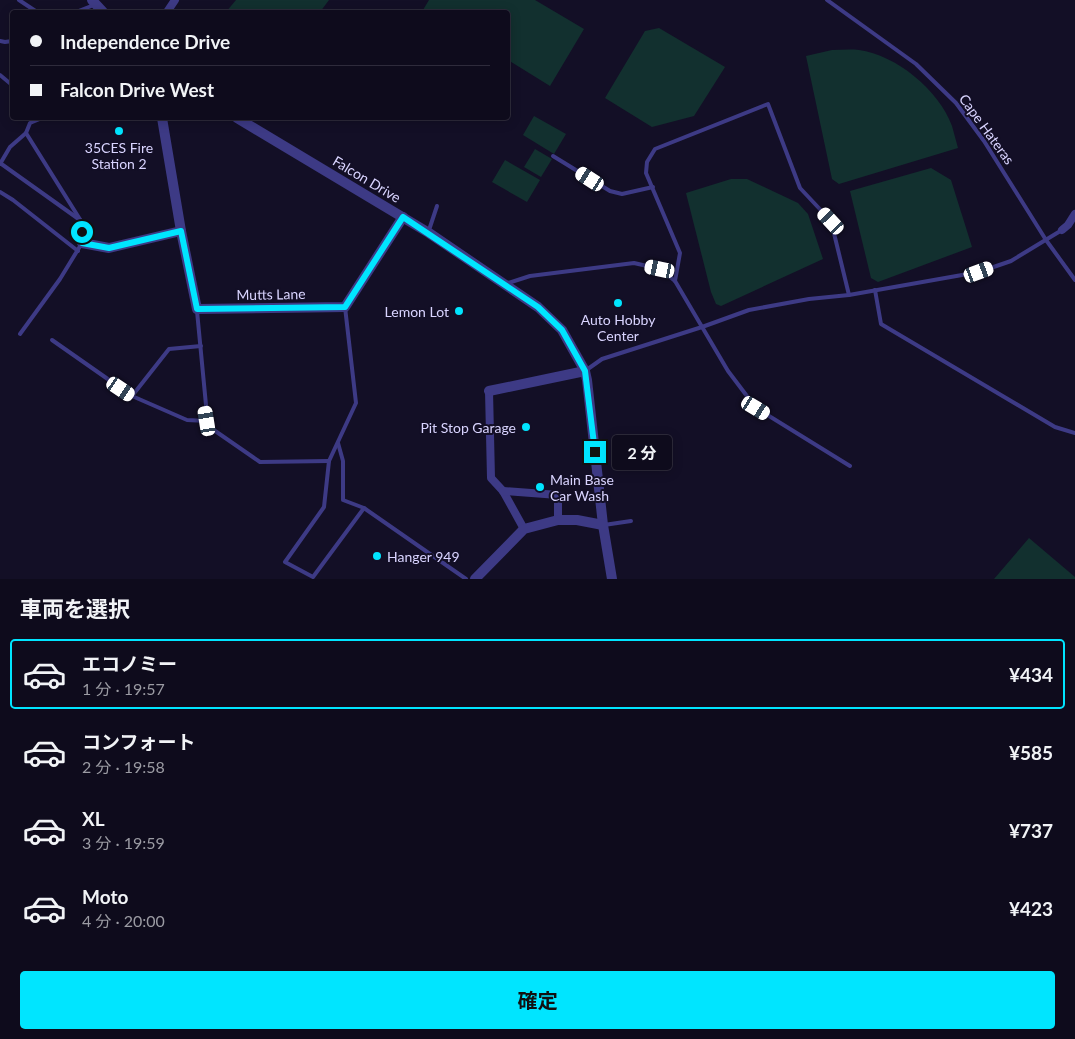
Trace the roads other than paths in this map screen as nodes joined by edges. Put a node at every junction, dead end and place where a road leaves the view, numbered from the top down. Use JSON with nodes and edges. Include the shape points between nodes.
{"nodes":[{"id":1,"x":19,"y":0,"type":"edge"},
{"id":2,"x":827,"y":0,"type":"edge"},
{"id":3,"x":94,"y":2,"type":"edge"},
{"id":4,"x":34,"y":10,"type":"edge"},
{"id":5,"x":80,"y":10,"type":"edge"},
{"id":6,"x":0,"y":75,"type":"edge"},
{"id":7,"x":10,"y":83,"type":"edge"},
{"id":8,"x":29,"y":120,"type":"edge"},
{"id":9,"x":37,"y":120,"type":"edge"},
{"id":10,"x":162,"y":120,"type":"edge"},
{"id":11,"x":240,"y":120,"type":"edge"},
{"id":12,"x":30,"y":123,"type":"junction"},
{"id":13,"x":26,"y":133,"type":"junction"},
{"id":14,"x":553,"y":156,"type":"dead end"},
{"id":15,"x":0,"y":163,"type":"edge"},
{"id":16,"x":653,"y":187,"type":"junction"},
{"id":17,"x":0,"y":192,"type":"edge"},
{"id":18,"x":437,"y":206,"type":"dead end"},
{"id":19,"x":1075,"y":214,"type":"edge"},
{"id":20,"x":403,"y":217,"type":"junction"},
{"id":21,"x":81,"y":221,"type":"junction"},
{"id":22,"x":1062,"y":230,"type":"joint"},
{"id":23,"x":181,"y":231,"type":"junction"},
{"id":24,"x":429,"y":233,"type":"junction"},
{"id":25,"x":1046,"y":240,"type":"junction"},
{"id":26,"x":80,"y":247,"type":"junction"},
{"id":27,"x":1075,"y":280,"type":"edge"},
{"id":28,"x":675,"y":282,"type":"junction"},
{"id":29,"x":506,"y":284,"type":"junction"},
{"id":30,"x":875,"y":290,"type":"junction"},
{"id":31,"x":849,"y":295,"type":"junction"},
{"id":32,"x":345,"y":307,"type":"junction"},
{"id":33,"x":197,"y":309,"type":"junction"},
{"id":34,"x":702,"y":327,"type":"junction"},
{"id":35,"x":20,"y":334,"type":"dead end"},
{"id":36,"x":52,"y":340,"type":"dead end"},
{"id":37,"x":201,"y":346,"type":"junction"},
{"id":38,"x":585,"y":371,"type":"junction"},
{"id":39,"x":489,"y":391,"type":"joint"},
{"id":40,"x":132,"y":396,"type":"junction"},
{"id":41,"x":207,"y":421,"type":"junction"},
{"id":42,"x":1075,"y":433,"type":"edge"},
{"id":43,"x":338,"y":442,"type":"junction"},
{"id":44,"x":329,"y":461,"type":"junction"},
{"id":45,"x":850,"y":466,"type":"dead end"},
{"id":46,"x":503,"y":491,"type":"junction"},
{"id":47,"x":364,"y":508,"type":"junction"},
{"id":48,"x":558,"y":520,"type":"junction"},
{"id":49,"x":631,"y":521,"type":"dead end"},
{"id":50,"x":603,"y":525,"type":"junction"},
{"id":51,"x":524,"y":529,"type":"junction"},
{"id":52,"x":466,"y":579,"type":"edge"},
{"id":53,"x":475,"y":579,"type":"edge"},
{"id":54,"x":612,"y":579,"type":"edge"}],
"edges":[{"from":1,"to":4,"type":"lane"},
{"from":2,"to":25,"type":"lane","name":"Cape Hateras","via":[[916,64],[956,103],[984,141]]},
{"from":3,"to":5,"type":"lane"},
{"from":6,"to":7,"type":"lane"},
{"from":8,"to":12,"type":"lane"},
{"from":9,"to":12,"type":"lane"},
{"from":10,"to":23,"type":"street"},
{"from":11,"to":20,"type":"street","name":"Falcon Drive"},
{"from":12,"to":13,"type":"lane"},
{"from":13,"to":15,"type":"lane","via":[[10,147]]},
{"from":13,"to":21,"type":"lane"},
{"from":14,"to":16,"type":"lane","via":[[610,191],[622,194]]},
{"from":15,"to":21,"type":"lane"},
{"from":16,"to":28,"type":"lane","via":[[680,253]]},
{"from":16,"to":31,"type":"lane","via":[[646,173],[647,162],[655,149],[768,104],[800,188],[831,221]]},
{"from":17,"to":26,"type":"lane"},
{"from":18,"to":24,"type":"lane"},
{"from":19,"to":22,"type":"street"},
{"from":20,"to":24,"type":"street","name":"Falcon Drive"},
{"from":20,"to":32,"type":"street"},
{"from":21,"to":26,"type":"lane"},
{"from":22,"to":25,"type":"lane"},
{"from":23,"to":26,"type":"street","via":[[109,248]]},
{"from":23,"to":33,"type":"street"},
{"from":24,"to":29,"type":"street","name":"Falcon Drive"},
{"from":25,"to":27,"type":"lane","name":"Cape Hateras"},
{"from":25,"to":30,"type":"lane","via":[[1011,261],[979,272]]},
{"from":26,"to":35,"type":"lane"},
{"from":28,"to":29,"type":"lane","via":[[660,269],[634,263],[530,276]]},
{"from":28,"to":34,"type":"lane"},
{"from":29,"to":38,"type":"street","name":"Falcon Drive","via":[[538,307],[562,330]]},
{"from":30,"to":31,"type":"lane"},
{"from":30,"to":42,"type":"lane","via":[[881,324],[1055,427]]},
{"from":31,"to":34,"type":"lane","via":[[749,310]]},
{"from":32,"to":33,"type":"street","name":"Mutts Lane"},
{"from":32,"to":43,"type":"lane","via":[[356,403]]},
{"from":33,"to":37,"type":"lane"},
{"from":34,"to":38,"type":"lane","via":[[602,359]]},
{"from":34,"to":45,"type":"lane","via":[[728,371],[756,408]]},
{"from":36,"to":40,"type":"lane"},
{"from":37,"to":40,"type":"lane","via":[[168,349]]},
{"from":37,"to":41,"type":"lane"},
{"from":38,"to":39,"type":"street"},
{"from":38,"to":50,"type":"street"},
{"from":39,"to":46,"type":"street","via":[[491,478]]},
{"from":40,"to":41,"type":"lane","via":[[187,420]]},
{"from":41,"to":44,"type":"lane","via":[[208,426],[260,462]]},
{"from":43,"to":44,"type":"lane"},
{"from":43,"to":47,"type":"lane","via":[[343,461],[343,500]]},
{"from":44,"to":47,"type":"lane","via":[[324,507],[285,562],[313,577]]},
{"from":46,"to":48,"type":"street","via":[[558,495]]},
{"from":46,"to":51,"type":"street"},
{"from":47,"to":52,"type":"lane"},
{"from":48,"to":50,"type":"street"},
{"from":48,"to":51,"type":"street"},
{"from":49,"to":50,"type":"lane"},
{"from":50,"to":54,"type":"street"},
{"from":51,"to":53,"type":"street"}]}
